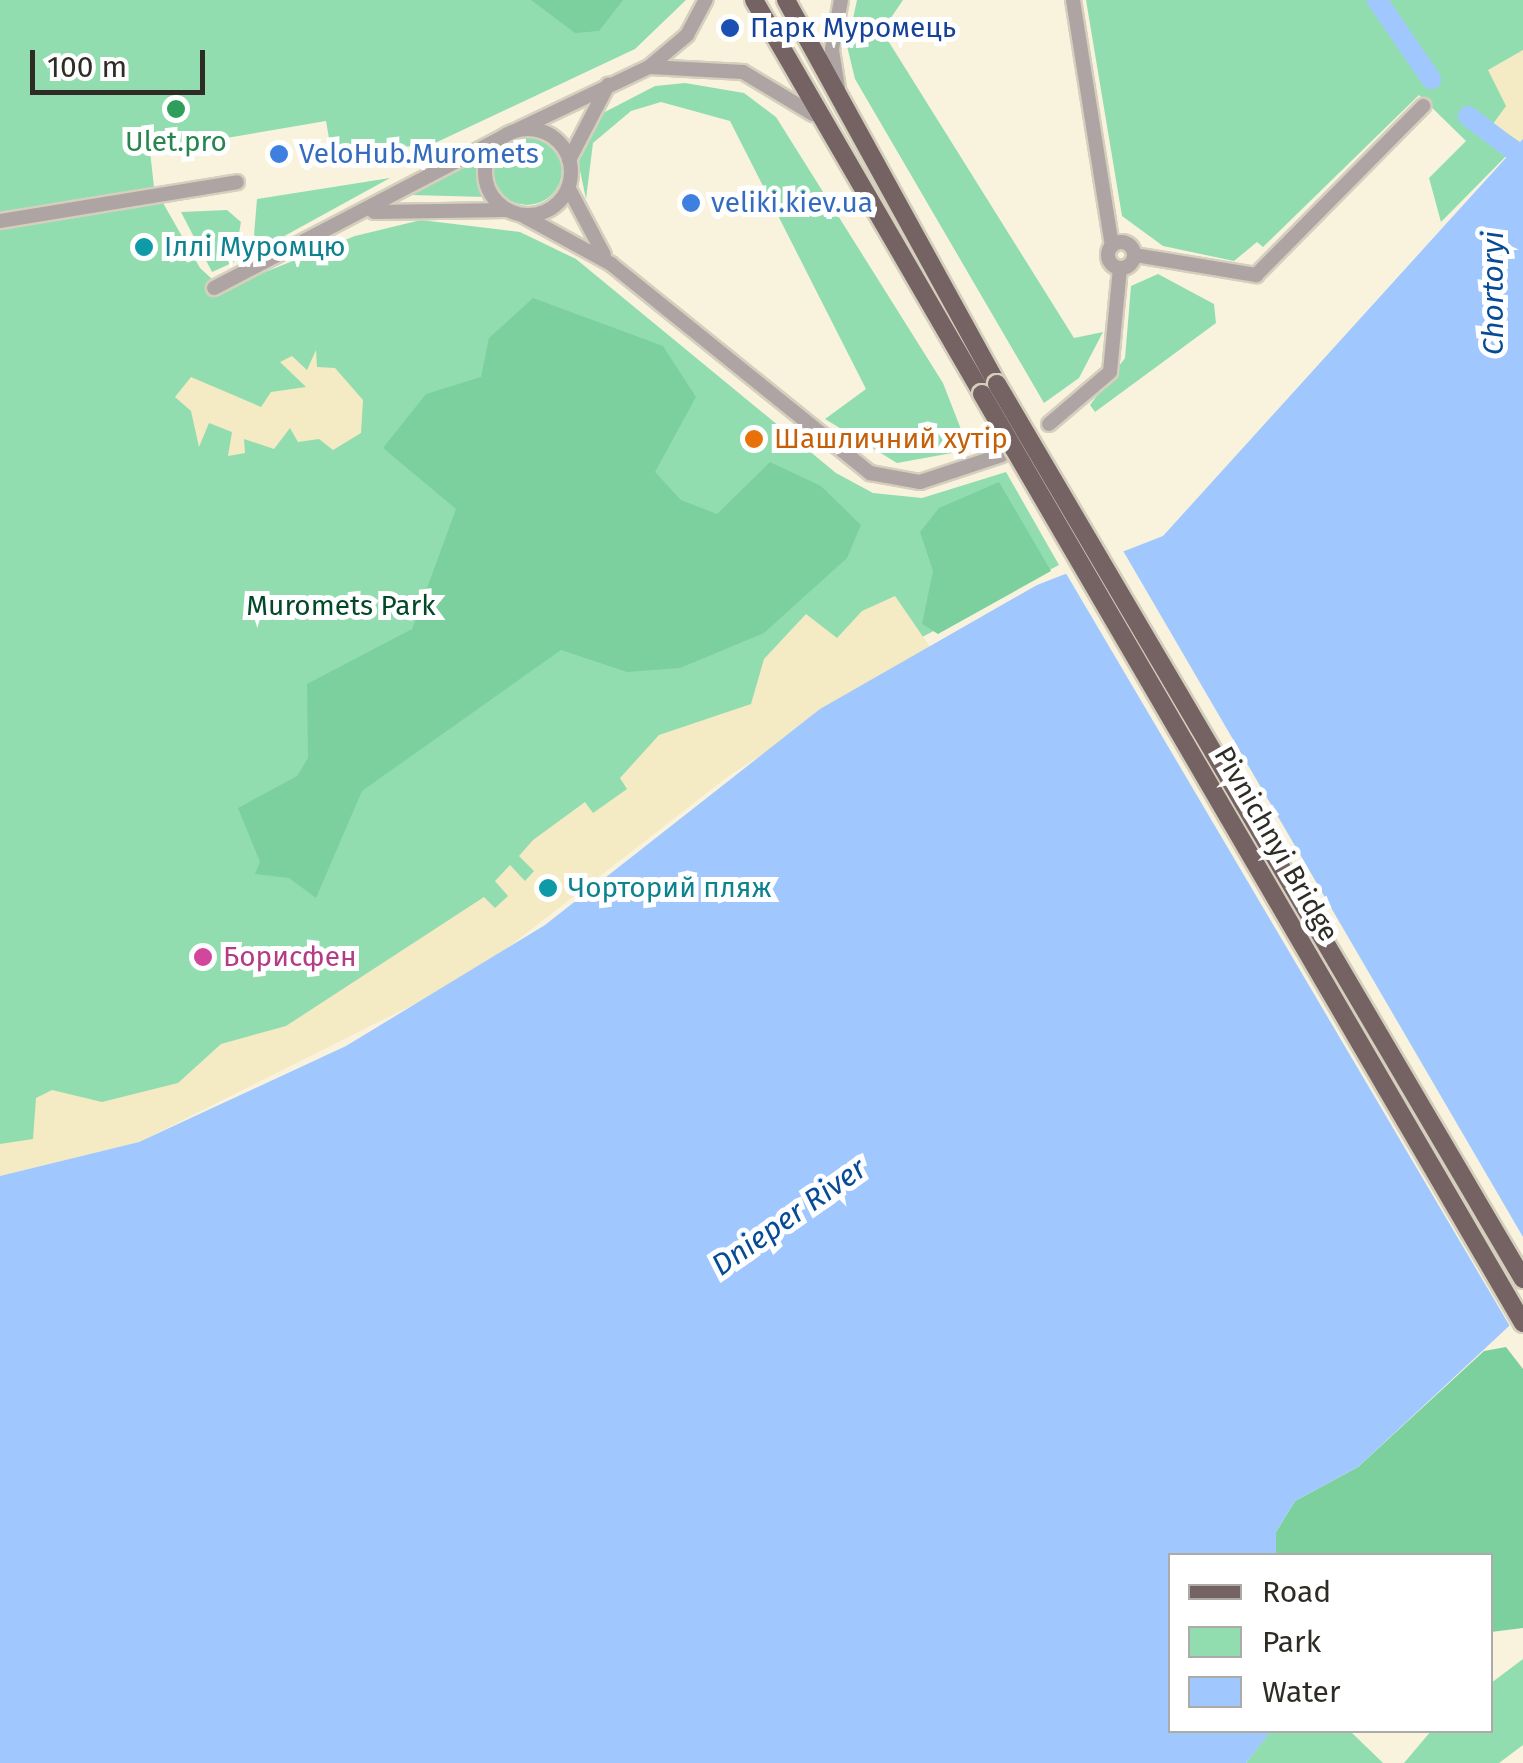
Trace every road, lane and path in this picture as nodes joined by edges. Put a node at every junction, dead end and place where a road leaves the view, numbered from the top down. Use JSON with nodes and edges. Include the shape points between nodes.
{"nodes":[{"id":1,"x":706,"y":0,"type":"edge"},
{"id":2,"x":754,"y":0,"type":"edge"},
{"id":3,"x":786,"y":0,"type":"edge"},
{"id":4,"x":841,"y":0,"type":"edge"},
{"id":5,"x":1073,"y":4,"type":"edge"},
{"id":6,"x":649,"y":67,"type":"junction"},
{"id":7,"x":608,"y":84,"type":"junction"},
{"id":8,"x":1423,"y":106,"type":"dead end"},
{"id":9,"x":841,"y":109,"type":"junction"},
{"id":10,"x":813,"y":114,"type":"junction"},
{"id":11,"x":510,"y":134,"type":"junction"},
{"id":12,"x":569,"y":160,"type":"junction"},
{"id":13,"x":237,"y":182,"type":"dead end"},
{"id":14,"x":568,"y":188,"type":"junction"},
{"id":15,"x":506,"y":210,"type":"junction"},
{"id":16,"x":368,"y":212,"type":"junction"},
{"id":17,"x":522,"y":215,"type":"junction"},
{"id":18,"x":0,"y":221,"type":"edge"},
{"id":19,"x":1112,"y":246,"type":"junction"},
{"id":20,"x":1135,"y":255,"type":"junction"},
{"id":21,"x":610,"y":264,"type":"junction"},
{"id":22,"x":1120,"y":269,"type":"junction"},
{"id":23,"x":214,"y":288,"type":"dead end"},
{"id":24,"x":990,"y":389,"type":"junction"},
{"id":25,"x":1050,"y":424,"type":"dead end"},
{"id":26,"x":1002,"y":455,"type":"dead end"},
{"id":27,"x":1523,"y":1279,"type":"edge"},
{"id":28,"x":1523,"y":1323,"type":"edge"}],
"edges":[{"from":1,"to":6,"type":"street","via":[[688,35]]},
{"from":2,"to":10,"type":"main road"},
{"from":3,"to":9,"type":"main road"},
{"from":4,"to":9,"type":"street","via":[[832,48]]},
{"from":5,"to":19,"type":"street"},
{"from":6,"to":7,"type":"street"},
{"from":6,"to":10,"type":"street","via":[[742,72]]},
{"from":7,"to":11,"type":"street"},
{"from":7,"to":12,"type":"street"},
{"from":8,"to":20,"type":"street","via":[[1256,274]]},
{"from":9,"to":24,"type":"main road"},
{"from":10,"to":24,"type":"main road"},
{"from":11,"to":12,"type":"street","via":[[542,132]]},
{"from":11,"to":15,"type":"street","via":[[485,172]]},
{"from":11,"to":16,"type":"street"},
{"from":12,"to":14,"type":"street"},
{"from":13,"to":18,"type":"street"},
{"from":14,"to":17,"type":"street","via":[[550,209]]},
{"from":14,"to":21,"type":"street"},
{"from":15,"to":16,"type":"street"},
{"from":15,"to":17,"type":"street"},
{"from":16,"to":23,"type":"street"},
{"from":17,"to":21,"type":"street"},
{"from":19,"to":20,"type":"street","via":[[1126,243]]},
{"from":19,"to":22,"type":"street","via":[[1108,260]]},
{"from":20,"to":22,"type":"street"},
{"from":21,"to":26,"type":"street","via":[[870,473],[920,482]]},
{"from":22,"to":25,"type":"street","via":[[1110,372]]},
{"from":24,"to":27,"type":"main road","name":"Pivnichnyi Bridge","bridge":true},
{"from":24,"to":28,"type":"main road","name":"Pivnichnyi Bridge","bridge":true}]}
